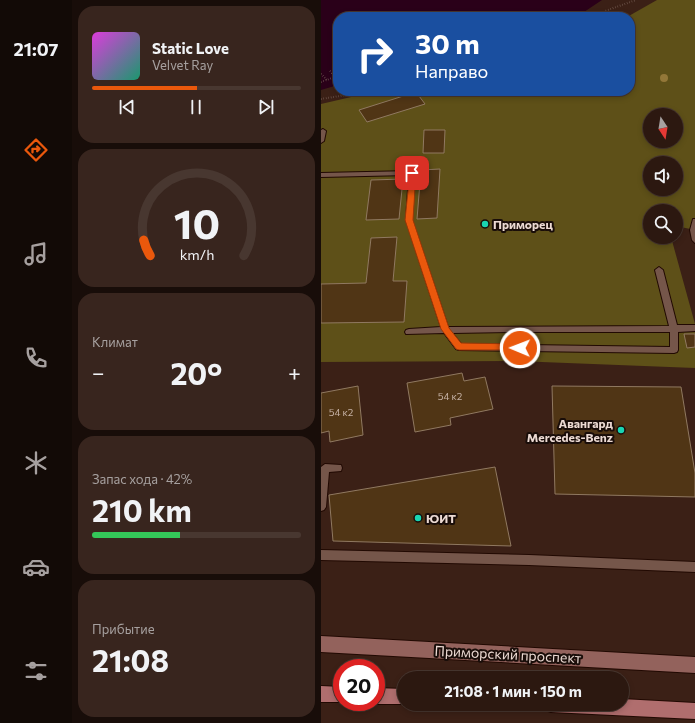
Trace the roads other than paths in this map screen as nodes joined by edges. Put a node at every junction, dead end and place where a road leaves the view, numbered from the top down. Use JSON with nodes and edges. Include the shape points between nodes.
{"nodes":[{"id":1,"x":323,"y":131,"type":"dead end"},
{"id":2,"x":321,"y":140,"type":"edge"},
{"id":3,"x":321,"y":175,"type":"edge"},
{"id":4,"x":695,"y":222,"type":"edge"},
{"id":5,"x":694,"y":230,"type":"edge"},
{"id":6,"x":695,"y":240,"type":"edge"},
{"id":7,"x":659,"y":270,"type":"dead end"},
{"id":8,"x":695,"y":328,"type":"edge"},
{"id":9,"x":445,"y":329,"type":"junction"},
{"id":10,"x":674,"y":329,"type":"junction"},
{"id":11,"x":409,"y":332,"type":"dead end"},
{"id":12,"x":338,"y":468,"type":"dead end"},
{"id":13,"x":321,"y":507,"type":"edge"},
{"id":14,"x":321,"y":555,"type":"edge"},
{"id":15,"x":695,"y":567,"type":"edge"},
{"id":16,"x":321,"y":644,"type":"edge"},
{"id":17,"x":695,"y":665,"type":"edge"},
{"id":18,"x":321,"y":694,"type":"edge"},
{"id":19,"x":333,"y":695,"type":"edge"},
{"id":20,"x":385,"y":696,"type":"edge"},
{"id":21,"x":397,"y":697,"type":"edge"},
{"id":22,"x":695,"y":706,"type":"edge"},
{"id":23,"x":629,"y":707,"type":"edge"},
{"id":24,"x":672,"y":709,"type":"junction"},
{"id":25,"x":695,"y":711,"type":"edge"}],
"edges":[{"from":1,"to":2,"type":"lane"},
{"from":3,"to":9,"type":"lane","via":[[412,173],[409,220]]},
{"from":4,"to":5,"type":"lane"},
{"from":5,"to":6,"type":"lane"},
{"from":7,"to":10,"type":"lane"},
{"from":8,"to":10,"type":"lane"},
{"from":9,"to":10,"type":"lane"},
{"from":9,"to":10,"type":"lane","via":[[459,347],[674,350]]},
{"from":9,"to":11,"type":"lane"},
{"from":12,"to":13,"type":"lane","via":[[325,468]]},
{"from":14,"to":15,"type":"lane"},
{"from":16,"to":17,"type":"main road","name":"Приморский проспект"},
{"from":18,"to":19,"type":"main road"},
{"from":20,"to":21,"type":"main road"},
{"from":22,"to":24,"type":"main road"},
{"from":23,"to":24,"type":"main road"},
{"from":24,"to":25,"type":"main road"}]}
